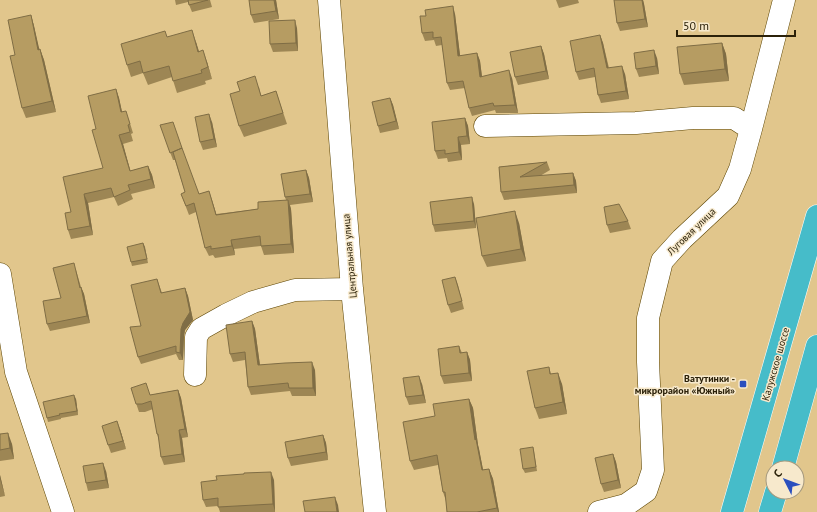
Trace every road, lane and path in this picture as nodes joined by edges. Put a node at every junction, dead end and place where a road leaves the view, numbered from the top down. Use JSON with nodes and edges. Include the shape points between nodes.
{"nodes":[{"id":1,"x":329,"y":0,"type":"edge"},
{"id":2,"x":784,"y":0,"type":"edge"},
{"id":3,"x":486,"y":126,"type":"dead end"},
{"id":4,"x":751,"y":129,"type":"junction"},
{"id":5,"x":817,"y":216,"type":"edge"},
{"id":6,"x":0,"y":274,"type":"edge"},
{"id":7,"x":352,"y":289,"type":"junction"},
{"id":8,"x":817,"y":346,"type":"edge"},
{"id":9,"x":196,"y":375,"type":"dead end"},
{"id":10,"x":785,"y":460,"type":"edge"},
{"id":11,"x":774,"y":500,"type":"edge"},
{"id":12,"x":63,"y":512,"type":"edge"},
{"id":13,"x":375,"y":512,"type":"edge"},
{"id":14,"x":599,"y":512,"type":"edge"},
{"id":15,"x":732,"y":512,"type":"edge"},
{"id":16,"x":770,"y":512,"type":"edge"}],
"edges":[{"from":1,"to":7,"type":"street","name":"Центральная улица"},
{"from":2,"to":4,"type":"street","name":"Луговая улица"},
{"from":3,"to":4,"type":"street","via":[[734,118]]},
{"from":4,"to":14,"type":"street","name":"Луговая улица","via":[[740,170],[728,196],[662,261],[648,318],[653,470],[646,491],[626,505]]},
{"from":5,"to":15,"type":"highway","name":"Калужское шоссе"},
{"from":6,"to":12,"type":"street","via":[[16,372]]},
{"from":7,"to":9,"type":"street","via":[[295,290],[253,302],[226,315],[201,329],[196,337]]},
{"from":7,"to":13,"type":"street","name":"Центральная улица"},
{"from":8,"to":10,"type":"highway"},
{"from":11,"to":16,"type":"highway"}]}
